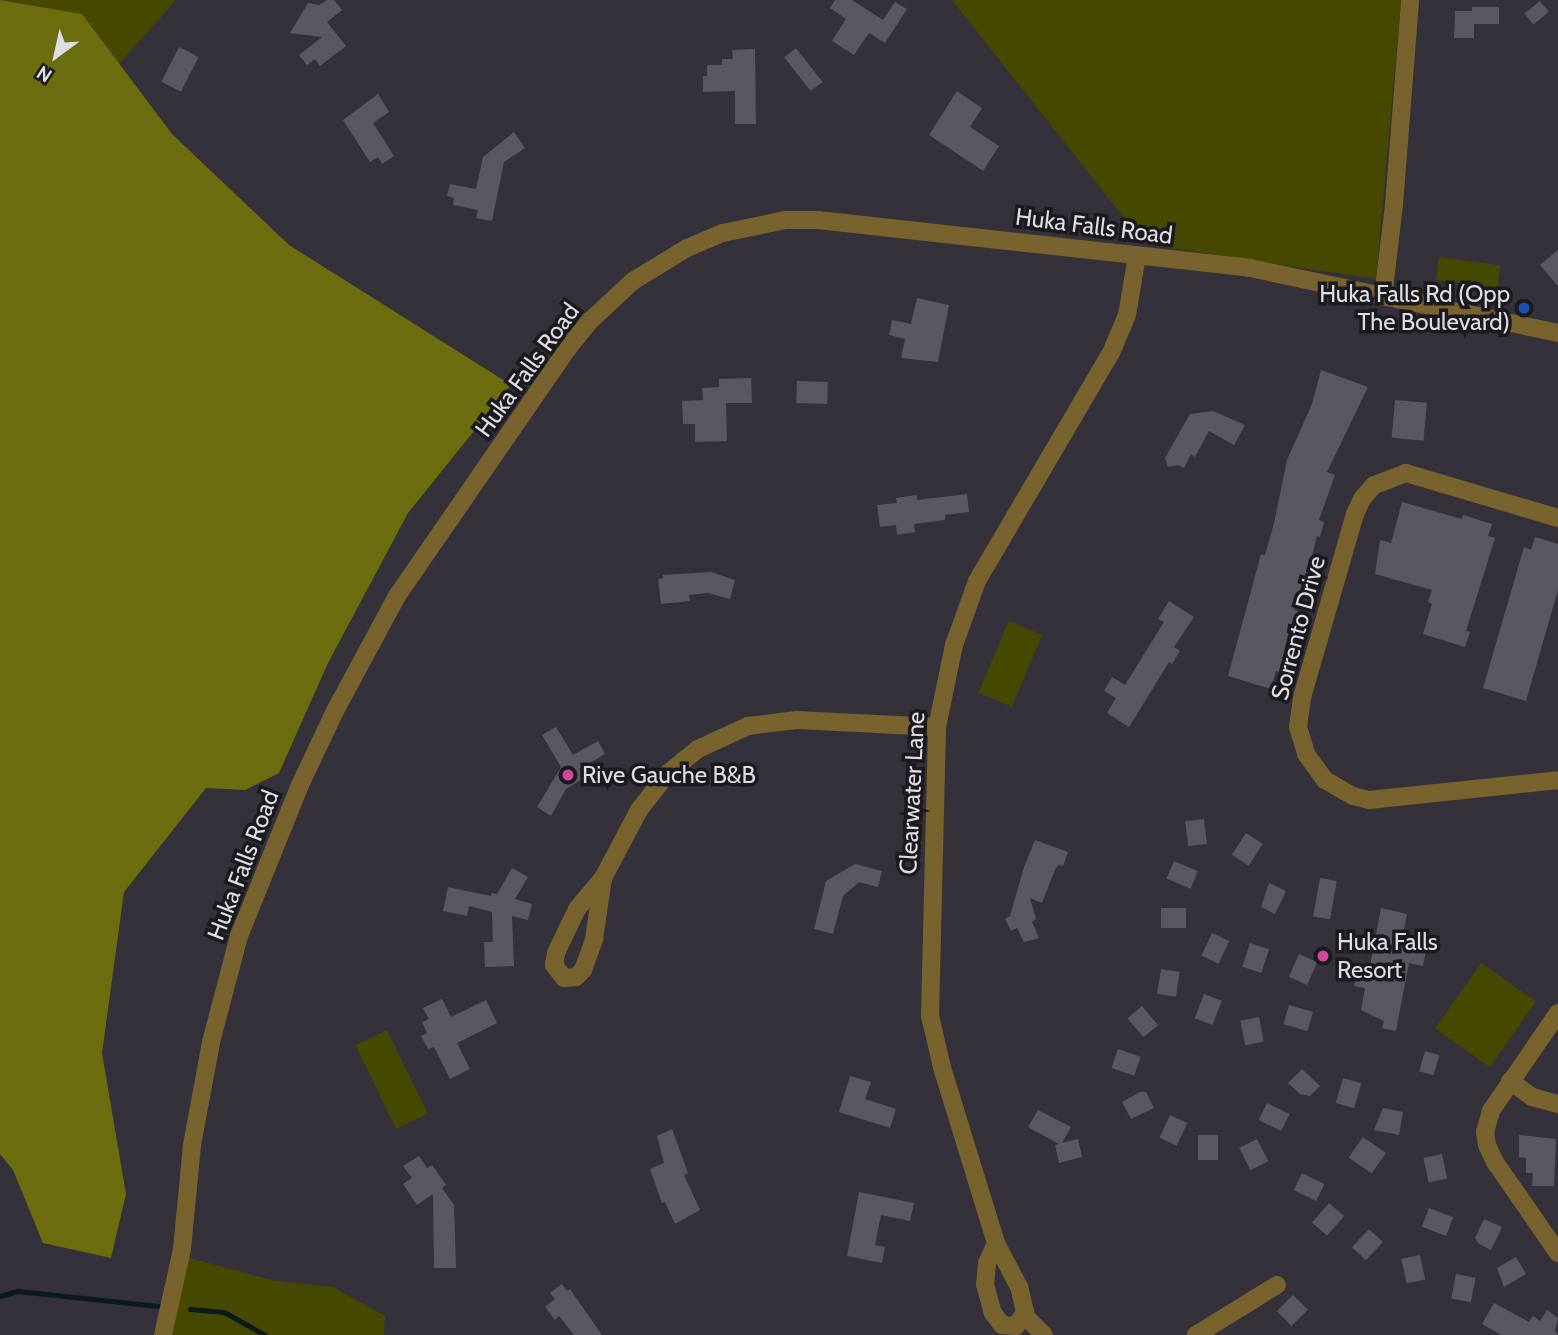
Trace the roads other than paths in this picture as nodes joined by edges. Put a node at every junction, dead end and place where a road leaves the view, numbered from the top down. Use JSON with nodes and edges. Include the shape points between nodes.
{"nodes":[{"id":1,"x":1410,"y":0,"type":"edge"},
{"id":2,"x":1137,"y":256,"type":"junction"},
{"id":3,"x":1383,"y":297,"type":"junction"},
{"id":4,"x":1558,"y":333,"type":"edge"},
{"id":5,"x":1558,"y":518,"type":"edge"},
{"id":6,"x":937,"y":727,"type":"junction"},
{"id":7,"x":1558,"y":780,"type":"edge"},
{"id":8,"x":603,"y":878,"type":"junction"},
{"id":9,"x":1558,"y":1015,"type":"edge"},
{"id":10,"x":1510,"y":1081,"type":"junction"},
{"id":11,"x":1558,"y":1104,"type":"edge"},
{"id":12,"x":996,"y":1243,"type":"junction"},
{"id":13,"x":1557,"y":1251,"type":"edge"},
{"id":14,"x":1277,"y":1284,"type":"dead end"},
{"id":15,"x":1024,"y":1315,"type":"junction"},
{"id":16,"x":1002,"y":1330,"type":"edge"},
{"id":17,"x":163,"y":1335,"type":"edge"},
{"id":18,"x":1044,"y":1335,"type":"edge"},
{"id":19,"x":1196,"y":1335,"type":"edge"}],
"edges":[{"from":1,"to":3,"type":"street"},
{"from":2,"to":3,"type":"street","name":"Huka Falls Road","via":[[1250,268]]},
{"from":2,"to":6,"type":"street","name":"Clearwater Lane","via":[[1127,315],[1111,353],[977,581],[954,645]]},
{"from":2,"to":17,"type":"street","name":"Huka Falls Road","via":[[866,224],[785,220],[723,233],[687,248],[633,281],[591,320],[397,596],[300,785],[239,936],[211,1042],[192,1145],[182,1249]]},
{"from":3,"to":4,"type":"street","name":"Huka Falls Road"},
{"from":5,"to":7,"type":"street","name":"Sorrento Drive","via":[[1406,473],[1374,485],[1355,514],[1302,698],[1298,727],[1306,754],[1325,780],[1369,800]]},
{"from":6,"to":8,"type":"street","via":[[797,720],[748,726],[724,736],[698,749],[667,774],[639,810]]},
{"from":6,"to":12,"type":"street","name":"Clearwater Lane","via":[[930,1016]]},
{"from":8,"to":8,"type":"street","via":[[576,909],[556,953],[554,965],[564,978],[576,977],[583,970],[594,939]]},
{"from":9,"to":10,"type":"street"},
{"from":10,"to":11,"type":"street","via":[[1532,1097]]},
{"from":10,"to":13,"type":"street","via":[[1487,1121],[1487,1145]]},
{"from":12,"to":15,"type":"street","name":"Clearwater Lane","via":[[1020,1287]]},
{"from":12,"to":16,"type":"street","via":[[985,1284]]},
{"from":14,"to":19,"type":"street"},
{"from":15,"to":16,"type":"street","via":[[1016,1326]]},
{"from":15,"to":18,"type":"street"}]}
